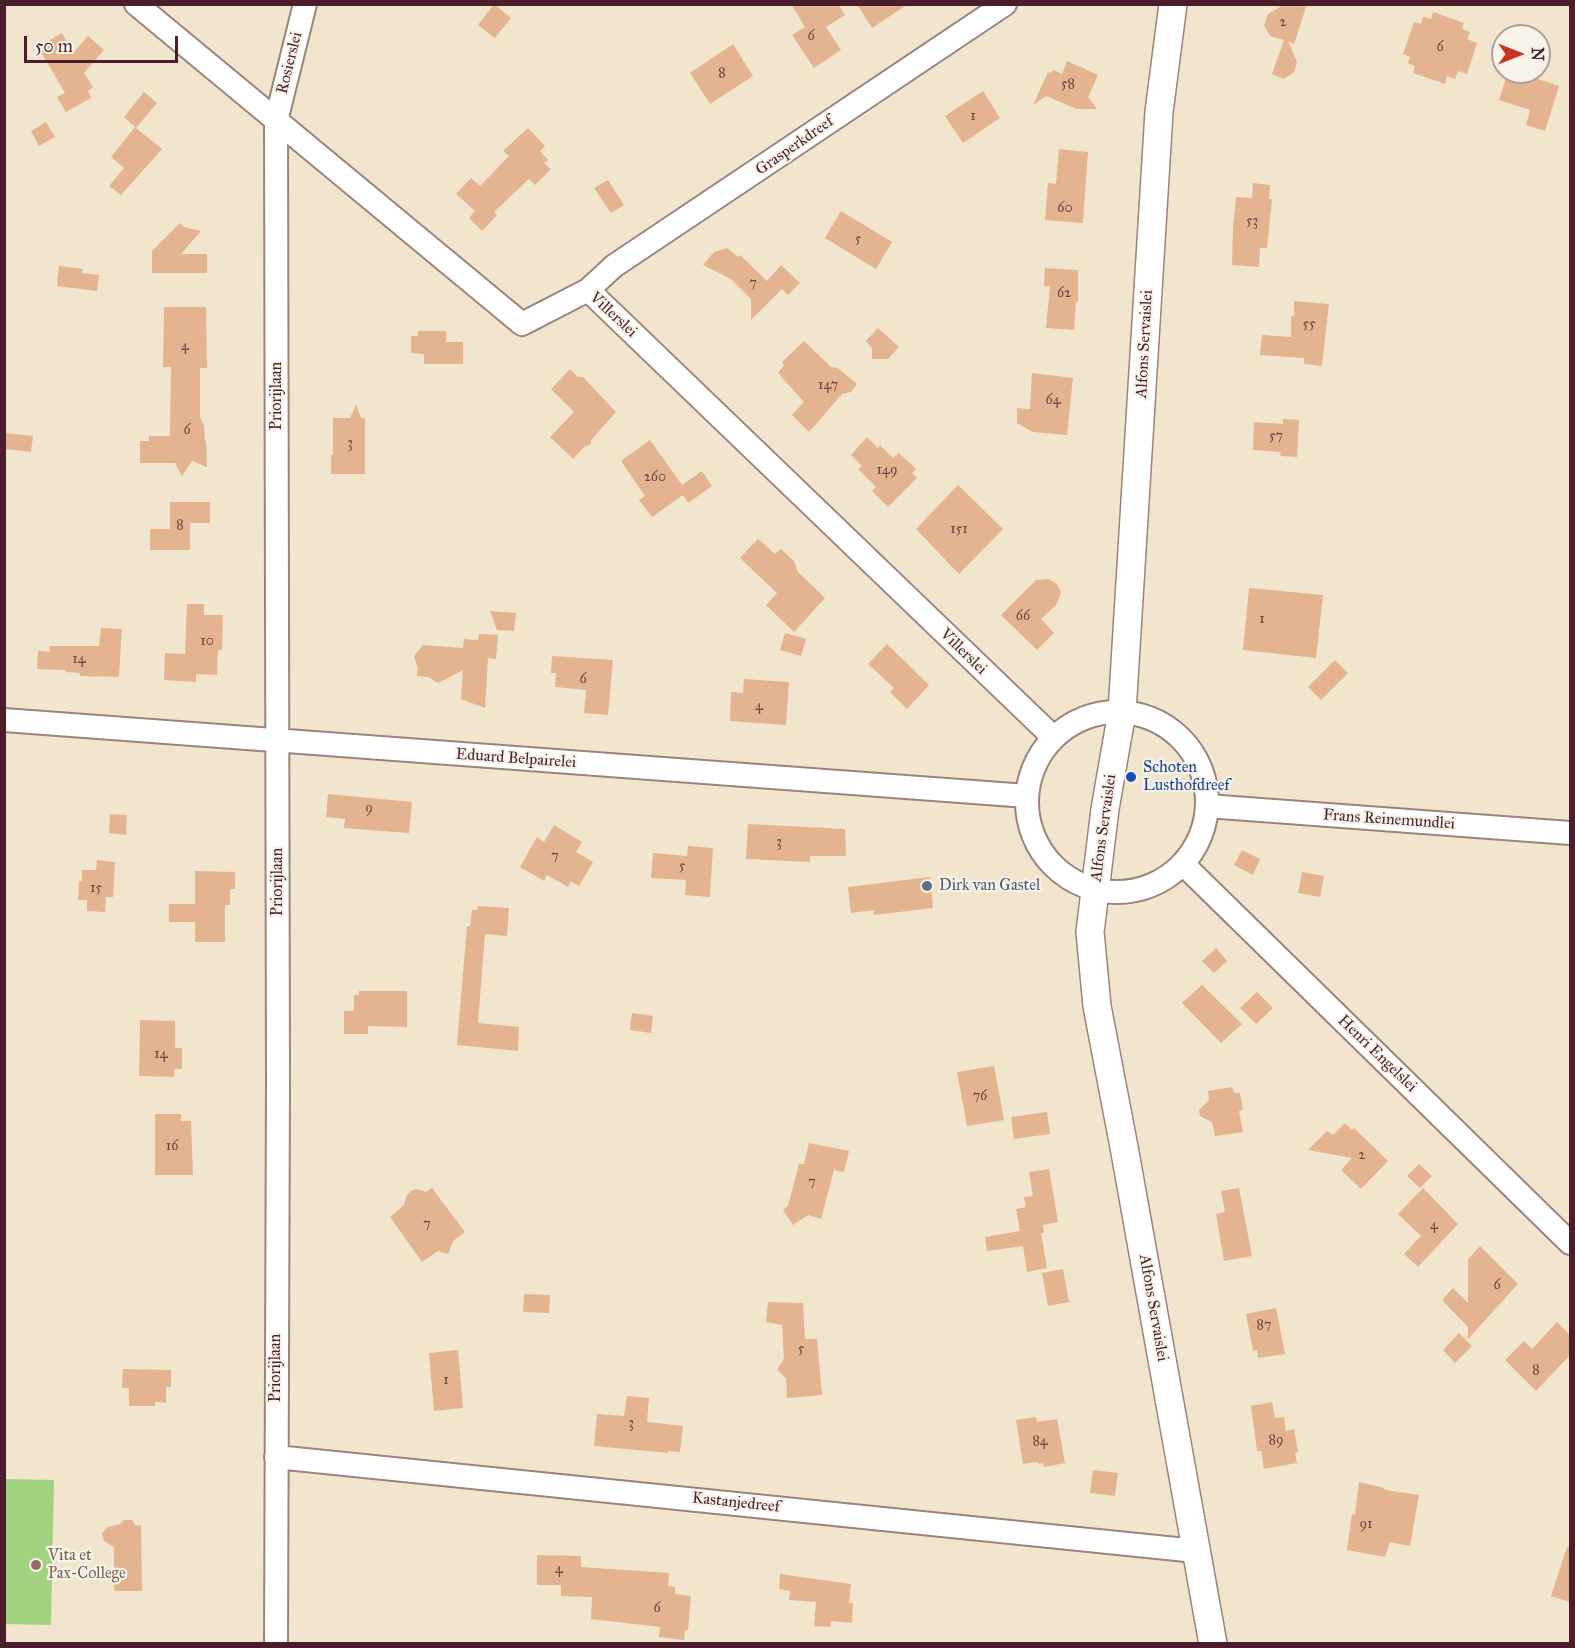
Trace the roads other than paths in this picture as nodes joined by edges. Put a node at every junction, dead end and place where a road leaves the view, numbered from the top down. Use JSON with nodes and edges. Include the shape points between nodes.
{"nodes":[{"id":1,"x":136,"y":4,"type":"edge"},
{"id":2,"x":305,"y":4,"type":"edge"},
{"id":3,"x":1005,"y":4,"type":"edge"},
{"id":4,"x":1173,"y":4,"type":"edge"},
{"id":5,"x":276,"y":120,"type":"junction"},
{"id":6,"x":588,"y":290,"type":"junction"},
{"id":7,"x":1122,"y":712,"type":"junction"},
{"id":8,"x":4,"y":720,"type":"edge"},
{"id":9,"x":1053,"y":737,"type":"junction"},
{"id":10,"x":278,"y":741,"type":"junction"},
{"id":11,"x":1027,"y":796,"type":"junction"},
{"id":12,"x":1207,"y":806,"type":"junction"},
{"id":13,"x":1570,"y":833,"type":"edge"},
{"id":14,"x":1183,"y":864,"type":"junction"},
{"id":15,"x":1096,"y":890,"type":"junction"},
{"id":16,"x":1570,"y":1243,"type":"edge"},
{"id":17,"x":276,"y":1457,"type":"junction"},
{"id":18,"x":1196,"y":1551,"type":"junction"},
{"id":19,"x":276,"y":1644,"type":"edge"},
{"id":20,"x":1213,"y":1644,"type":"edge"}],
"edges":[{"from":1,"to":5,"type":"street","name":"Villerslei"},
{"from":2,"to":5,"type":"street","name":"Rosierslei"},
{"from":3,"to":6,"type":"street","name":"Grasperkdreef","via":[[614,266]]},
{"from":4,"to":7,"type":"street","name":"Alfons Servaislei","via":[[1159,112]]},
{"from":5,"to":6,"type":"street","name":"Villerslei","via":[[522,324]]},
{"from":5,"to":10,"type":"street","name":"Priorijlaan"},
{"from":6,"to":9,"type":"street","name":"Villerslei"},
{"from":7,"to":9,"type":"street","via":[[1098,714],[1075,722]]},
{"from":7,"to":12,"type":"street","via":[[1145,716],[1184,741],[1205,783]]},
{"from":7,"to":15,"type":"street","name":"Alfons Servaislei"},
{"from":8,"to":10,"type":"street","name":"Eduard Belpairelei"},
{"from":9,"to":11,"type":"street","via":[[1036,763]]},
{"from":10,"to":11,"type":"street","name":"Eduard Belpairelei"},
{"from":10,"to":17,"type":"street","name":"Priorijlaan"},
{"from":11,"to":15,"type":"street","via":[[1034,837],[1044,855],[1075,882]]},
{"from":12,"to":13,"type":"street","name":"Frans Reinemundlei"},
{"from":12,"to":14,"type":"street","via":[[1200,838]]},
{"from":14,"to":15,"type":"street","via":[[1150,886],[1122,892]]},
{"from":14,"to":16,"type":"street","name":"Henri Engelslei"},
{"from":15,"to":18,"type":"street","name":"Alfons Servaislei","via":[[1090,932],[1097,1006]]},
{"from":17,"to":18,"type":"street","name":"Kastanjedreef"},
{"from":17,"to":19,"type":"street","name":"Priorijlaan"},
{"from":18,"to":20,"type":"street","name":"Alfons Servaislei"}]}
